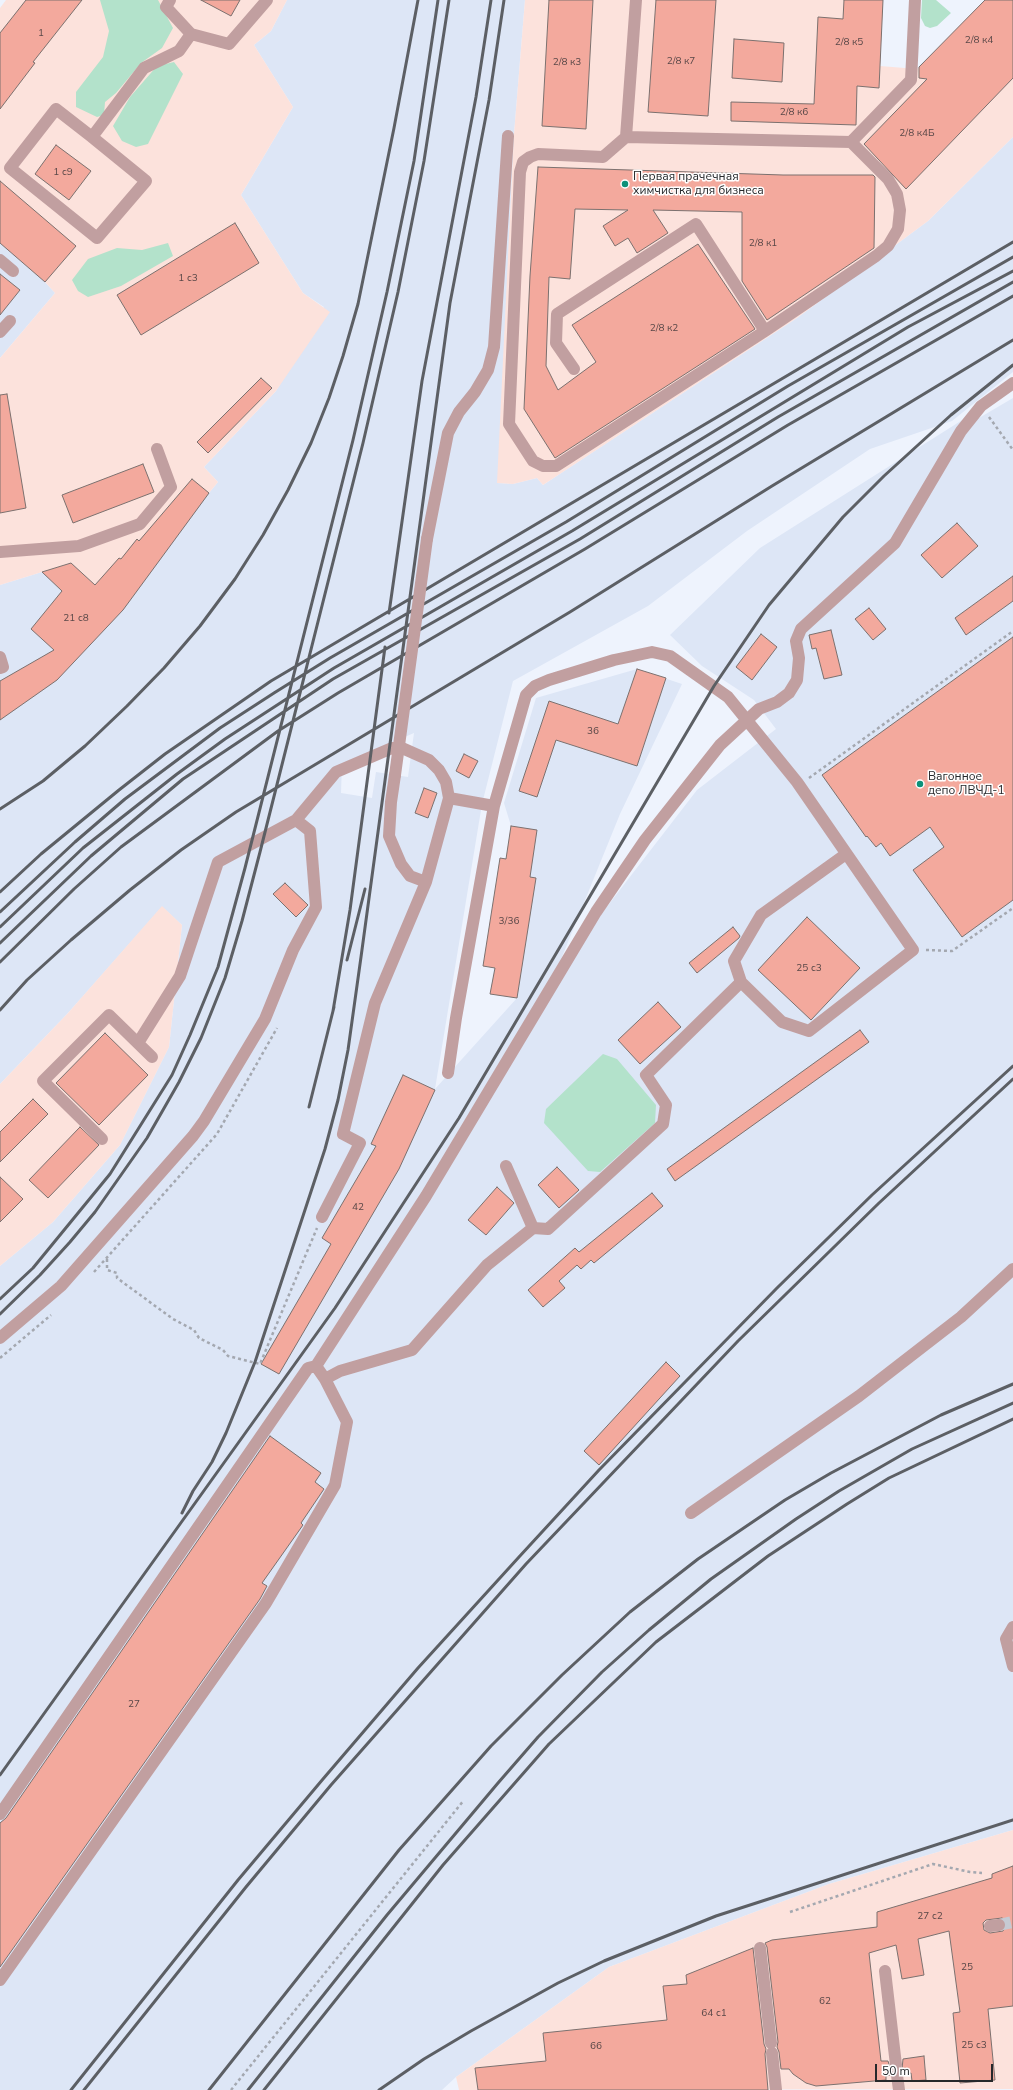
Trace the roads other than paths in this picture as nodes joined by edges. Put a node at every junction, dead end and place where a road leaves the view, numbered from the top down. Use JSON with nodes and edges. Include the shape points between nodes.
{"nodes":[{"id":1,"x":170,"y":0,"type":"edge"},
{"id":2,"x":267,"y":0,"type":"edge"},
{"id":3,"x":636,"y":0,"type":"edge"},
{"id":4,"x":915,"y":0,"type":"edge"},
{"id":5,"x":191,"y":34,"type":"junction"},
{"id":6,"x":508,"y":136,"type":"dead end"},
{"id":7,"x":92,"y":137,"type":"junction"},
{"id":8,"x":626,"y":137,"type":"junction"},
{"id":9,"x":851,"y":142,"type":"junction"},
{"id":10,"x":0,"y":260,"type":"edge"},
{"id":11,"x":13,"y":271,"type":"dead end"},
{"id":12,"x":10,"y":321,"type":"dead end"},
{"id":13,"x":765,"y":331,"type":"junction"},
{"id":14,"x":0,"y":332,"type":"edge"},
{"id":15,"x":574,"y":369,"type":"dead end"},
{"id":16,"x":1013,"y":382,"type":"edge"},
{"id":17,"x":157,"y":449,"type":"dead end"},
{"id":18,"x":0,"y":552,"type":"edge"},
{"id":19,"x":0,"y":657,"type":"edge"},
{"id":20,"x":0,"y":668,"type":"edge"},
{"id":21,"x":747,"y":720,"type":"junction"},
{"id":22,"x":449,"y":798,"type":"junction"},
{"id":23,"x":494,"y":806,"type":"junction"},
{"id":24,"x":296,"y":820,"type":"junction"},
{"id":25,"x":846,"y":854,"type":"junction"},
{"id":26,"x":426,"y":882,"type":"junction"},
{"id":27,"x":741,"y":982,"type":"junction"},
{"id":28,"x":138,"y":1043,"type":"junction"},
{"id":29,"x":152,"y":1057,"type":"dead end"},
{"id":30,"x":448,"y":1073,"type":"dead end"},
{"id":31,"x":102,"y":1139,"type":"dead end"},
{"id":32,"x":506,"y":1166,"type":"dead end"},
{"id":33,"x":322,"y":1217,"type":"road end"},
{"id":34,"x":532,"y":1228,"type":"junction"},
{"id":35,"x":1013,"y":1269,"type":"edge"},
{"id":36,"x":0,"y":1338,"type":"edge"},
{"id":37,"x":316,"y":1366,"type":"junction"},
{"id":38,"x":326,"y":1379,"type":"junction"},
{"id":39,"x":691,"y":1513,"type":"dead end"},
{"id":40,"x":1013,"y":1627,"type":"edge"},
{"id":41,"x":1013,"y":1666,"type":"edge"},
{"id":42,"x":0,"y":1814,"type":"edge"},
{"id":43,"x":760,"y":1948,"type":"dead end"},
{"id":44,"x":885,"y":1971,"type":"dead end"},
{"id":45,"x":0,"y":1980,"type":"edge"},
{"id":46,"x":776,"y":2090,"type":"edge"},
{"id":47,"x":899,"y":2090,"type":"edge"}],
"edges":[{"from":1,"to":5,"type":"street","via":[[166,7]]},
{"from":2,"to":5,"type":"street","via":[[229,44]]},
{"from":3,"to":8,"type":"street"},
{"from":4,"to":9,"type":"street","via":[[911,80]]},
{"from":5,"to":7,"type":"street","via":[[179,51],[144,68]]},
{"from":6,"to":26,"type":"street","bridge":true,"via":[[494,347],[488,370],[448,433],[428,538],[391,802],[390,836],[401,864],[410,876]]},
{"from":7,"to":7,"type":"street","via":[[146,181],[97,238],[10,168],[56,109]]},
{"from":8,"to":9,"type":"street"},
{"from":8,"to":13,"type":"street","via":[[603,157],[538,154],[523,162],[521,167],[509,424],[533,461],[543,466],[556,466]]},
{"from":9,"to":13,"type":"street","via":[[888,179],[897,194],[900,210],[898,229],[888,246],[876,256]]},
{"from":10,"to":11,"type":"street"},
{"from":12,"to":14,"type":"street"},
{"from":13,"to":15,"type":"street","via":[[696,224],[557,314],[556,343]]},
{"from":16,"to":21,"type":"street","via":[[981,406],[961,432],[895,543],[801,629],[796,641],[799,658],[797,680],[789,693],[777,702],[759,709]]},
{"from":17,"to":18,"type":"street","via":[[171,487],[140,524],[79,546]]},
{"from":19,"to":20,"type":"street","via":[[3,666]]},
{"from":21,"to":23,"type":"street","via":[[728,697],[714,686],[670,656],[652,652],[614,660],[549,680],[535,686],[526,695]]},
{"from":21,"to":25,"type":"street","via":[[799,785]]},
{"from":21,"to":37,"type":"street","via":[[720,745],[645,840],[596,912],[426,1196]]},
{"from":22,"to":23,"type":"street"},
{"from":22,"to":24,"type":"street","via":[[446,782],[429,760],[402,748],[392,748],[336,772]]},
{"from":22,"to":26,"type":"street"},
{"from":23,"to":30,"type":"street"},
{"from":24,"to":28,"type":"street","via":[[218,862],[180,976]]},
{"from":24,"to":36,"type":"street","via":[[310,831],[316,907],[293,950],[264,1019],[193,1136],[61,1286]]},
{"from":25,"to":27,"type":"street","via":[[761,915],[734,961]]},
{"from":25,"to":27,"type":"street","via":[[913,950],[809,1031],[782,1022]]},
{"from":26,"to":33,"type":"street","via":[[374,1003],[344,1134],[360,1143]]},
{"from":27,"to":34,"type":"street","via":[[646,1075],[666,1105],[663,1124],[548,1229]]},
{"from":28,"to":29,"type":"street"},
{"from":28,"to":31,"type":"street","via":[[109,1015],[43,1081]]},
{"from":32,"to":34,"type":"street"},
{"from":34,"to":38,"type":"street","via":[[487,1265],[412,1350],[340,1371]]},
{"from":35,"to":39,"type":"street","via":[[961,1317],[877,1382]]},
{"from":37,"to":38,"type":"street"},
{"from":37,"to":42,"type":"street","via":[[308,1368]]},
{"from":38,"to":45,"type":"street","via":[[347,1422],[335,1485],[266,1603]]},
{"from":40,"to":41,"type":"street","via":[[1006,1639]]},
{"from":43,"to":46,"type":"street"},
{"from":44,"to":47,"type":"street"}]}
